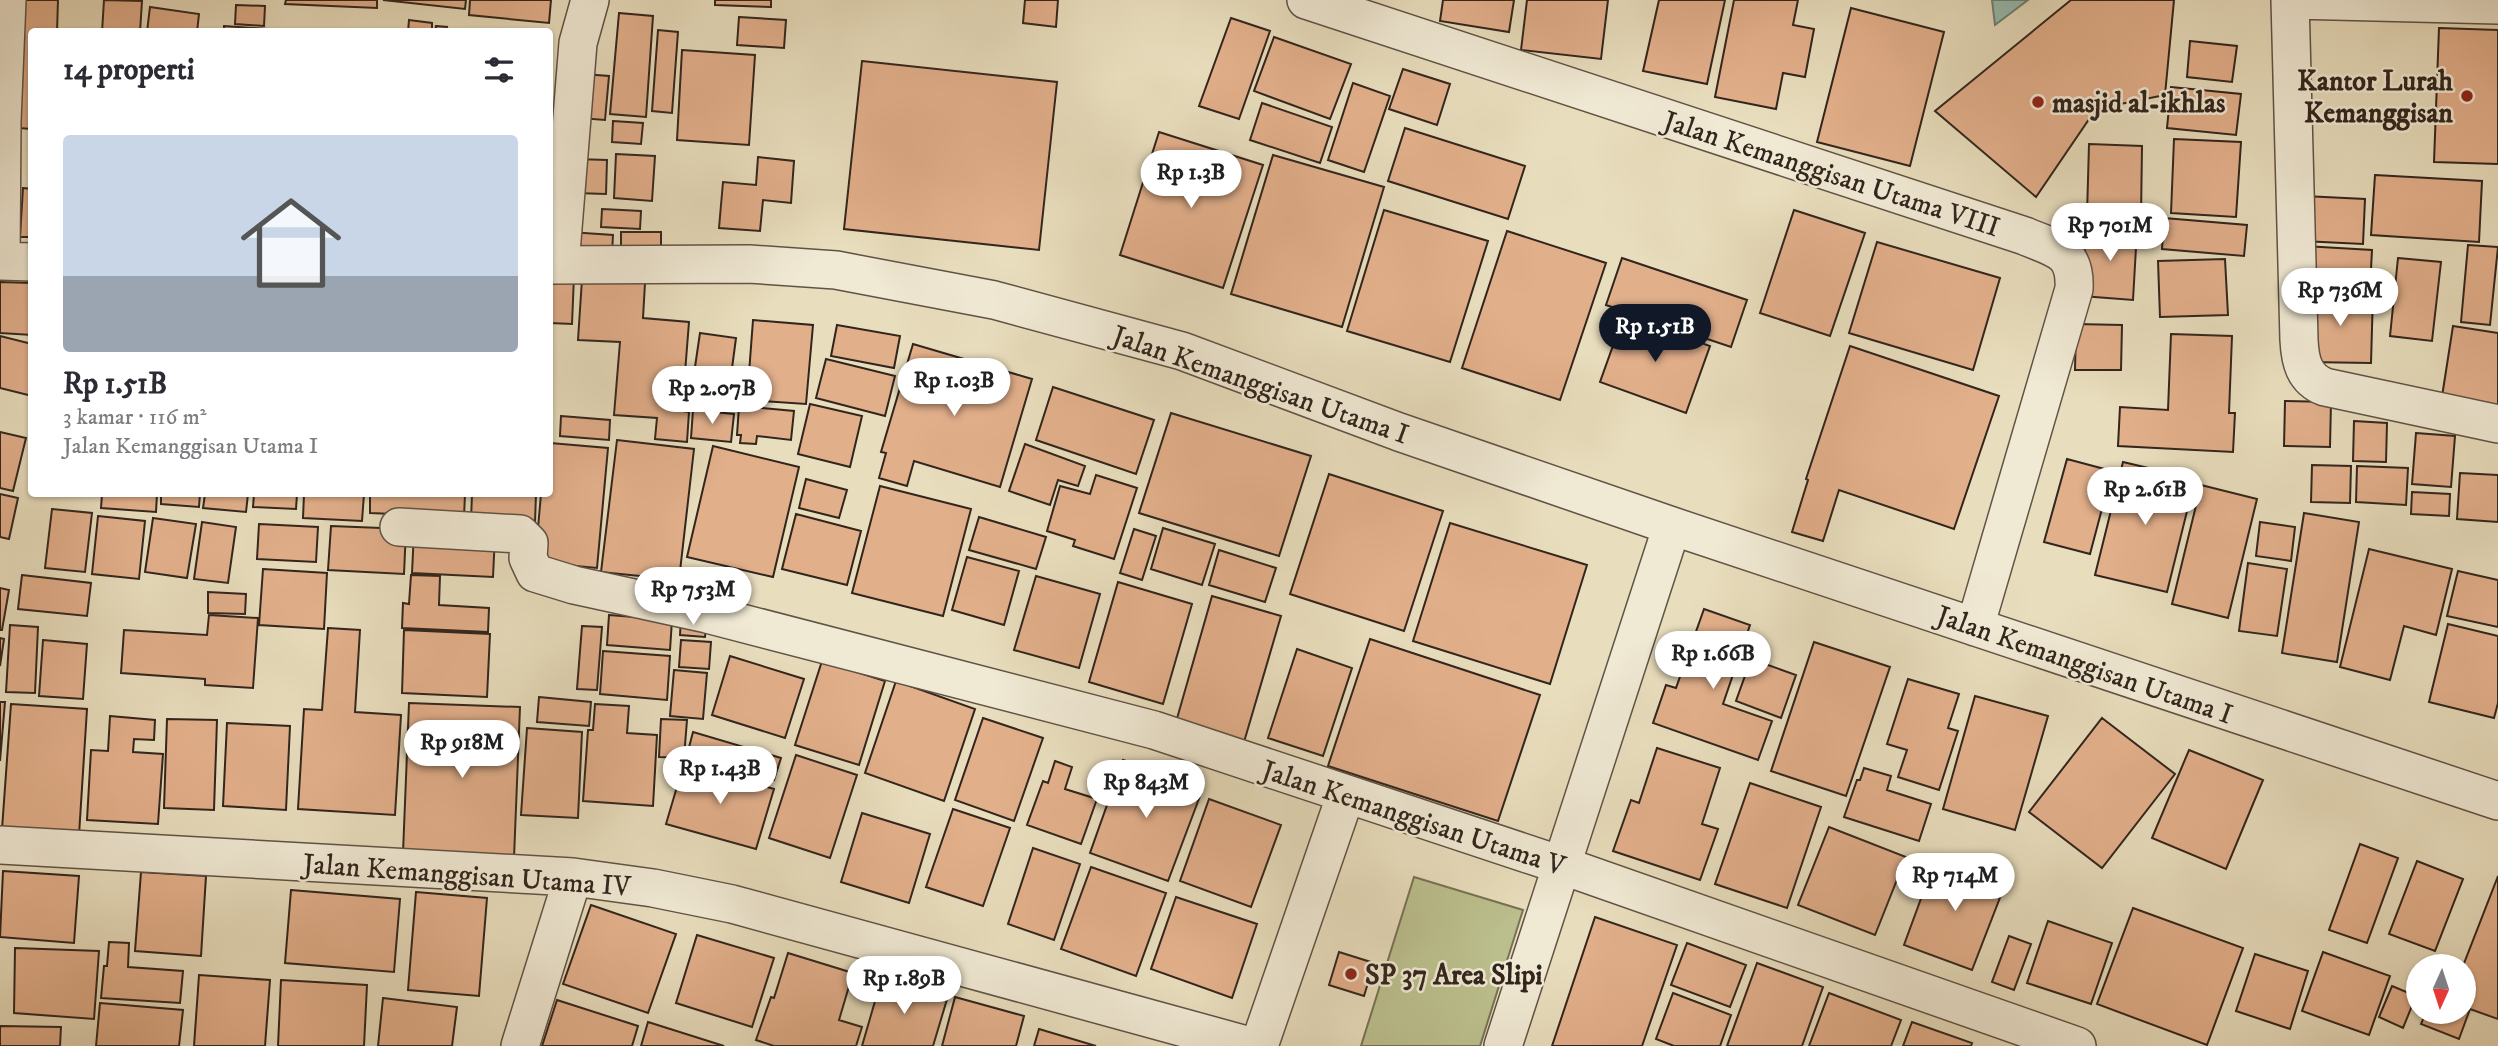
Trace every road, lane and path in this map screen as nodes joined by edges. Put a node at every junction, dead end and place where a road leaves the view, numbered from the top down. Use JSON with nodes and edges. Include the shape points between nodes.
{"nodes":[{"id":1,"x":7,"y":0,"type":"edge"},
{"id":2,"x":590,"y":0,"type":"edge"},
{"id":3,"x":1306,"y":0,"type":"edge"},
{"id":4,"x":2292,"y":0,"type":"edge"},
{"id":5,"x":2498,"y":5,"type":"edge"},
{"id":6,"x":0,"y":261,"type":"edge"},
{"id":7,"x":28,"y":262,"type":"edge"},
{"id":8,"x":555,"y":265,"type":"edge"},
{"id":9,"x":2498,"y":424,"type":"edge"},
{"id":10,"x":1672,"y":526,"type":"junction"},
{"id":11,"x":399,"y":527,"type":"dead end"},
{"id":12,"x":1975,"y":627,"type":"junction"},
{"id":13,"x":1346,"y":794,"type":"junction"},
{"id":14,"x":2498,"y":801,"type":"edge"},
{"id":15,"x":0,"y":845,"type":"edge"},
{"id":16,"x":1561,"y":866,"type":"junction"},
{"id":17,"x":573,"y":877,"type":"junction"},
{"id":18,"x":520,"y":1046,"type":"edge"},
{"id":19,"x":1250,"y":1046,"type":"edge"},
{"id":20,"x":1259,"y":1046,"type":"edge"},
{"id":21,"x":1503,"y":1046,"type":"edge"},
{"id":22,"x":2077,"y":1046,"type":"edge"}],
"edges":[{"from":1,"to":6,"type":"street"},
{"from":2,"to":8,"type":"street","via":[[578,43]]},
{"from":3,"to":12,"type":"street","name":"Jalan Kemanggisan Utama VIII","via":[[2012,232],[2066,254],[2074,289]]},
{"from":4,"to":5,"type":"street"},
{"from":4,"to":9,"type":"street","via":[[2299,340],[2305,370],[2325,387]]},
{"from":6,"to":7,"type":"street"},
{"from":8,"to":10,"type":"street","name":"Jalan Kemanggisan Utama I","via":[[749,264],[836,270],[994,300],[1182,351]]},
{"from":10,"to":12,"type":"street","name":"Jalan Kemanggisan Utama I"},
{"from":10,"to":16,"type":"street"},
{"from":11,"to":13,"type":"street","name":"Jalan Kemanggisan Utama V","via":[[520,534],[529,542],[528,558],[535,573],[574,586],[707,614],[1154,730]]},
{"from":12,"to":14,"type":"street","name":"Jalan Kemanggisan Utama I"},
{"from":13,"to":16,"type":"street","name":"Jalan Kemanggisan Utama V"},
{"from":13,"to":20,"type":"street"},
{"from":15,"to":17,"type":"street","name":"Jalan Kemanggisan Utama IV"},
{"from":16,"to":21,"type":"street"},
{"from":16,"to":22,"type":"street","name":"Jalan Kemanggisan Utama V"},
{"from":17,"to":18,"type":"street"},
{"from":17,"to":19,"type":"street","name":"Jalan Kemanggisan Utama IV","via":[[732,904]]}]}
